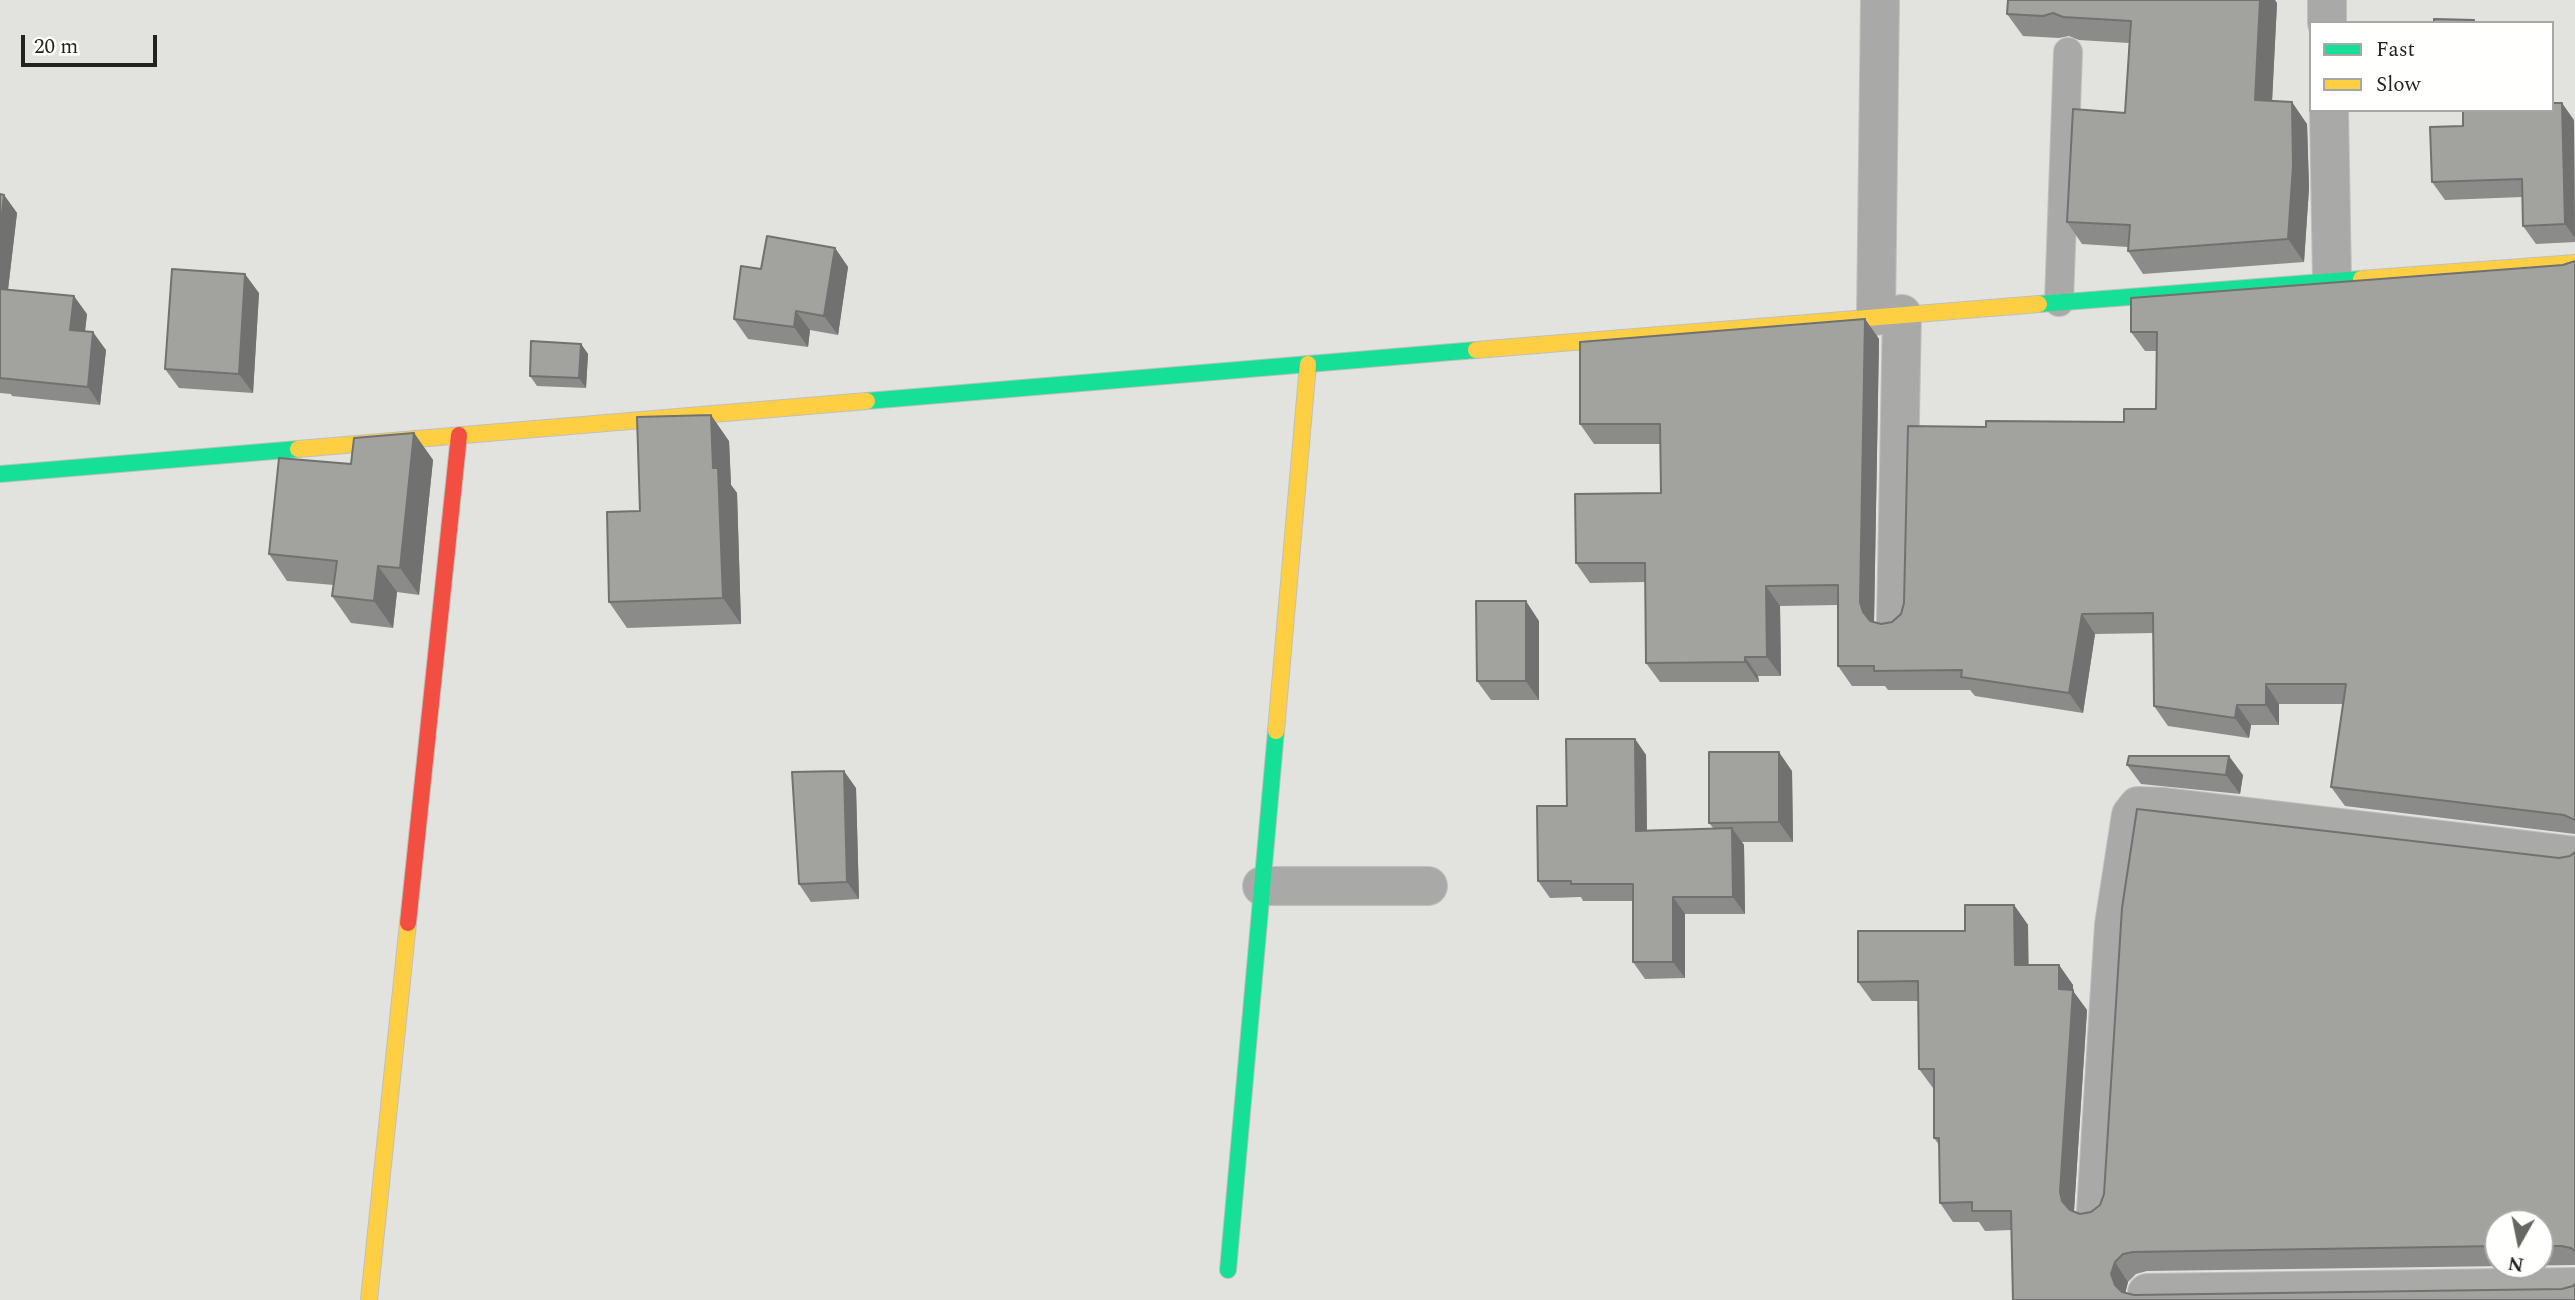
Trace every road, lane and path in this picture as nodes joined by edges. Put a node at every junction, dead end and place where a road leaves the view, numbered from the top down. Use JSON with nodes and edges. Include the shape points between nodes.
{"nodes":[{"id":1,"x":1880,"y":0,"type":"edge"},
{"id":2,"x":2327,"y":0,"type":"edge"},
{"id":3,"x":2327,"y":21,"type":"edge"},
{"id":4,"x":2068,"y":52,"type":"dead end"},
{"id":5,"x":2329,"y":112,"type":"edge"},
{"id":6,"x":2575,"y":263,"type":"edge"},
{"id":7,"x":2332,"y":280,"type":"junction"},
{"id":8,"x":2059,"y":302,"type":"junction"},
{"id":9,"x":1889,"y":315,"type":"junction"},
{"id":10,"x":1308,"y":364,"type":"junction"},
{"id":11,"x":459,"y":435,"type":"junction"},
{"id":12,"x":0,"y":474,"type":"edge"},
{"id":13,"x":1896,"y":622,"type":"edge"},
{"id":14,"x":2575,"y":856,"type":"edge"},
{"id":15,"x":1262,"y":886,"type":"junction"},
{"id":16,"x":1428,"y":886,"type":"dead end"},
{"id":17,"x":2096,"y":1212,"type":"edge"},
{"id":18,"x":1228,"y":1270,"type":"dead end"},
{"id":19,"x":2575,"y":1287,"type":"edge"},
{"id":20,"x":2147,"y":1293,"type":"edge"},
{"id":21,"x":2424,"y":1294,"type":"edge"},
{"id":22,"x":369,"y":1300,"type":"edge"}],
"edges":[{"from":1,"to":9,"type":"street"},
{"from":2,"to":3,"type":"street"},
{"from":4,"to":8,"type":"lane"},
{"from":5,"to":7,"type":"street"},
{"from":6,"to":7,"type":"street"},
{"from":7,"to":8,"type":"street"},
{"from":8,"to":9,"type":"street"},
{"from":9,"to":10,"type":"street"},
{"from":9,"to":13,"type":"street"},
{"from":10,"to":11,"type":"street"},
{"from":10,"to":15,"type":"street"},
{"from":11,"to":12,"type":"street"},
{"from":11,"to":22,"type":"street"},
{"from":14,"to":17,"type":"street","via":[[2138,806],[2131,816],[2114,925]]},
{"from":15,"to":16,"type":"street"},
{"from":15,"to":18,"type":"street"},
{"from":19,"to":21,"type":"street"},
{"from":20,"to":21,"type":"street"}]}
